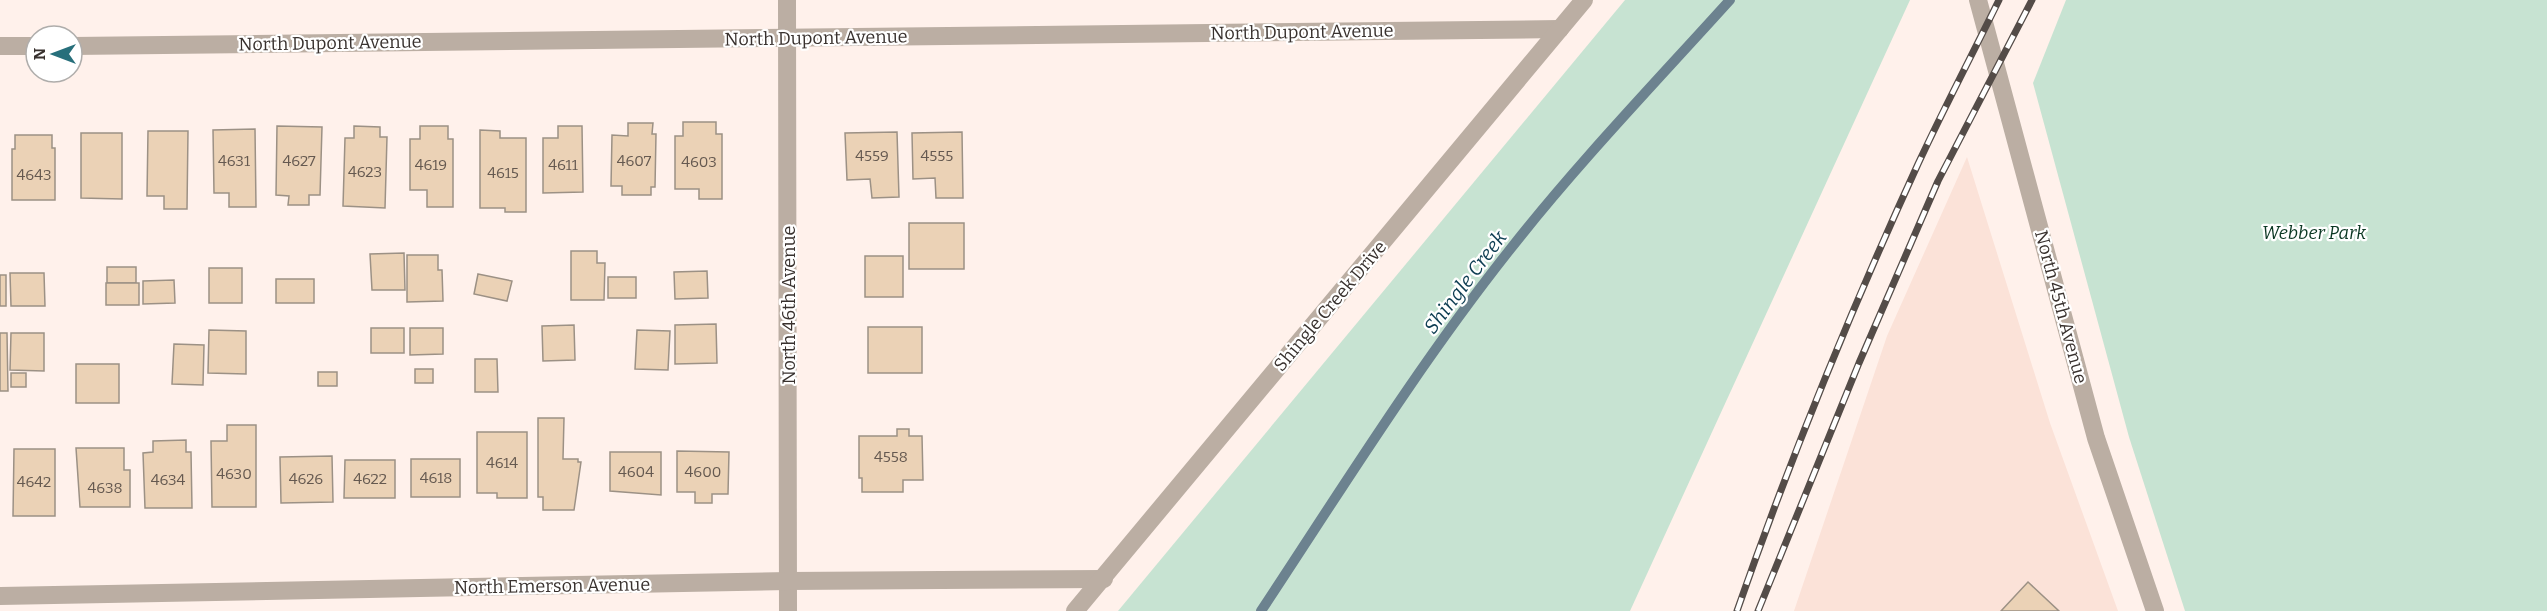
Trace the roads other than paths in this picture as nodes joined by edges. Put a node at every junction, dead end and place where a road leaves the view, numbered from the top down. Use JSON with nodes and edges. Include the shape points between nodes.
{"nodes":[{"id":1,"x":787,"y":0,"type":"edge"},
{"id":2,"x":1584,"y":0,"type":"edge"},
{"id":3,"x":1978,"y":0,"type":"edge"},
{"id":4,"x":1560,"y":29,"type":"junction"},
{"id":5,"x":788,"y":38,"type":"junction"},
{"id":6,"x":84,"y":45,"type":"edge"},
{"id":7,"x":0,"y":46,"type":"edge"},
{"id":8,"x":24,"y":46,"type":"edge"},
{"id":9,"x":1104,"y":579,"type":"junction"},
{"id":10,"x":788,"y":581,"type":"junction"},
{"id":11,"x":0,"y":596,"type":"edge"},
{"id":12,"x":788,"y":611,"type":"edge"},
{"id":13,"x":1075,"y":611,"type":"edge"},
{"id":14,"x":2155,"y":611,"type":"edge"}],
"edges":[{"from":1,"to":5,"type":"street","name":"North 46th Avenue"},
{"from":2,"to":4,"type":"street","name":"Shingle Creek Drive"},
{"from":3,"to":14,"type":"street","name":"North 45th Avenue","via":[[2096,438]]},
{"from":4,"to":5,"type":"street","name":"North Dupont Avenue"},
{"from":4,"to":9,"type":"street","name":"Shingle Creek Drive"},
{"from":5,"to":6,"type":"street","name":"North Dupont Avenue"},
{"from":5,"to":10,"type":"street","name":"North 46th Avenue"},
{"from":7,"to":8,"type":"street"},
{"from":9,"to":10,"type":"street","name":"North Emerson Avenue"},
{"from":9,"to":13,"type":"street","name":"Shingle Creek Drive"},
{"from":10,"to":11,"type":"street","name":"North Emerson Avenue"},
{"from":10,"to":12,"type":"street","name":"North 46th Avenue"}]}
